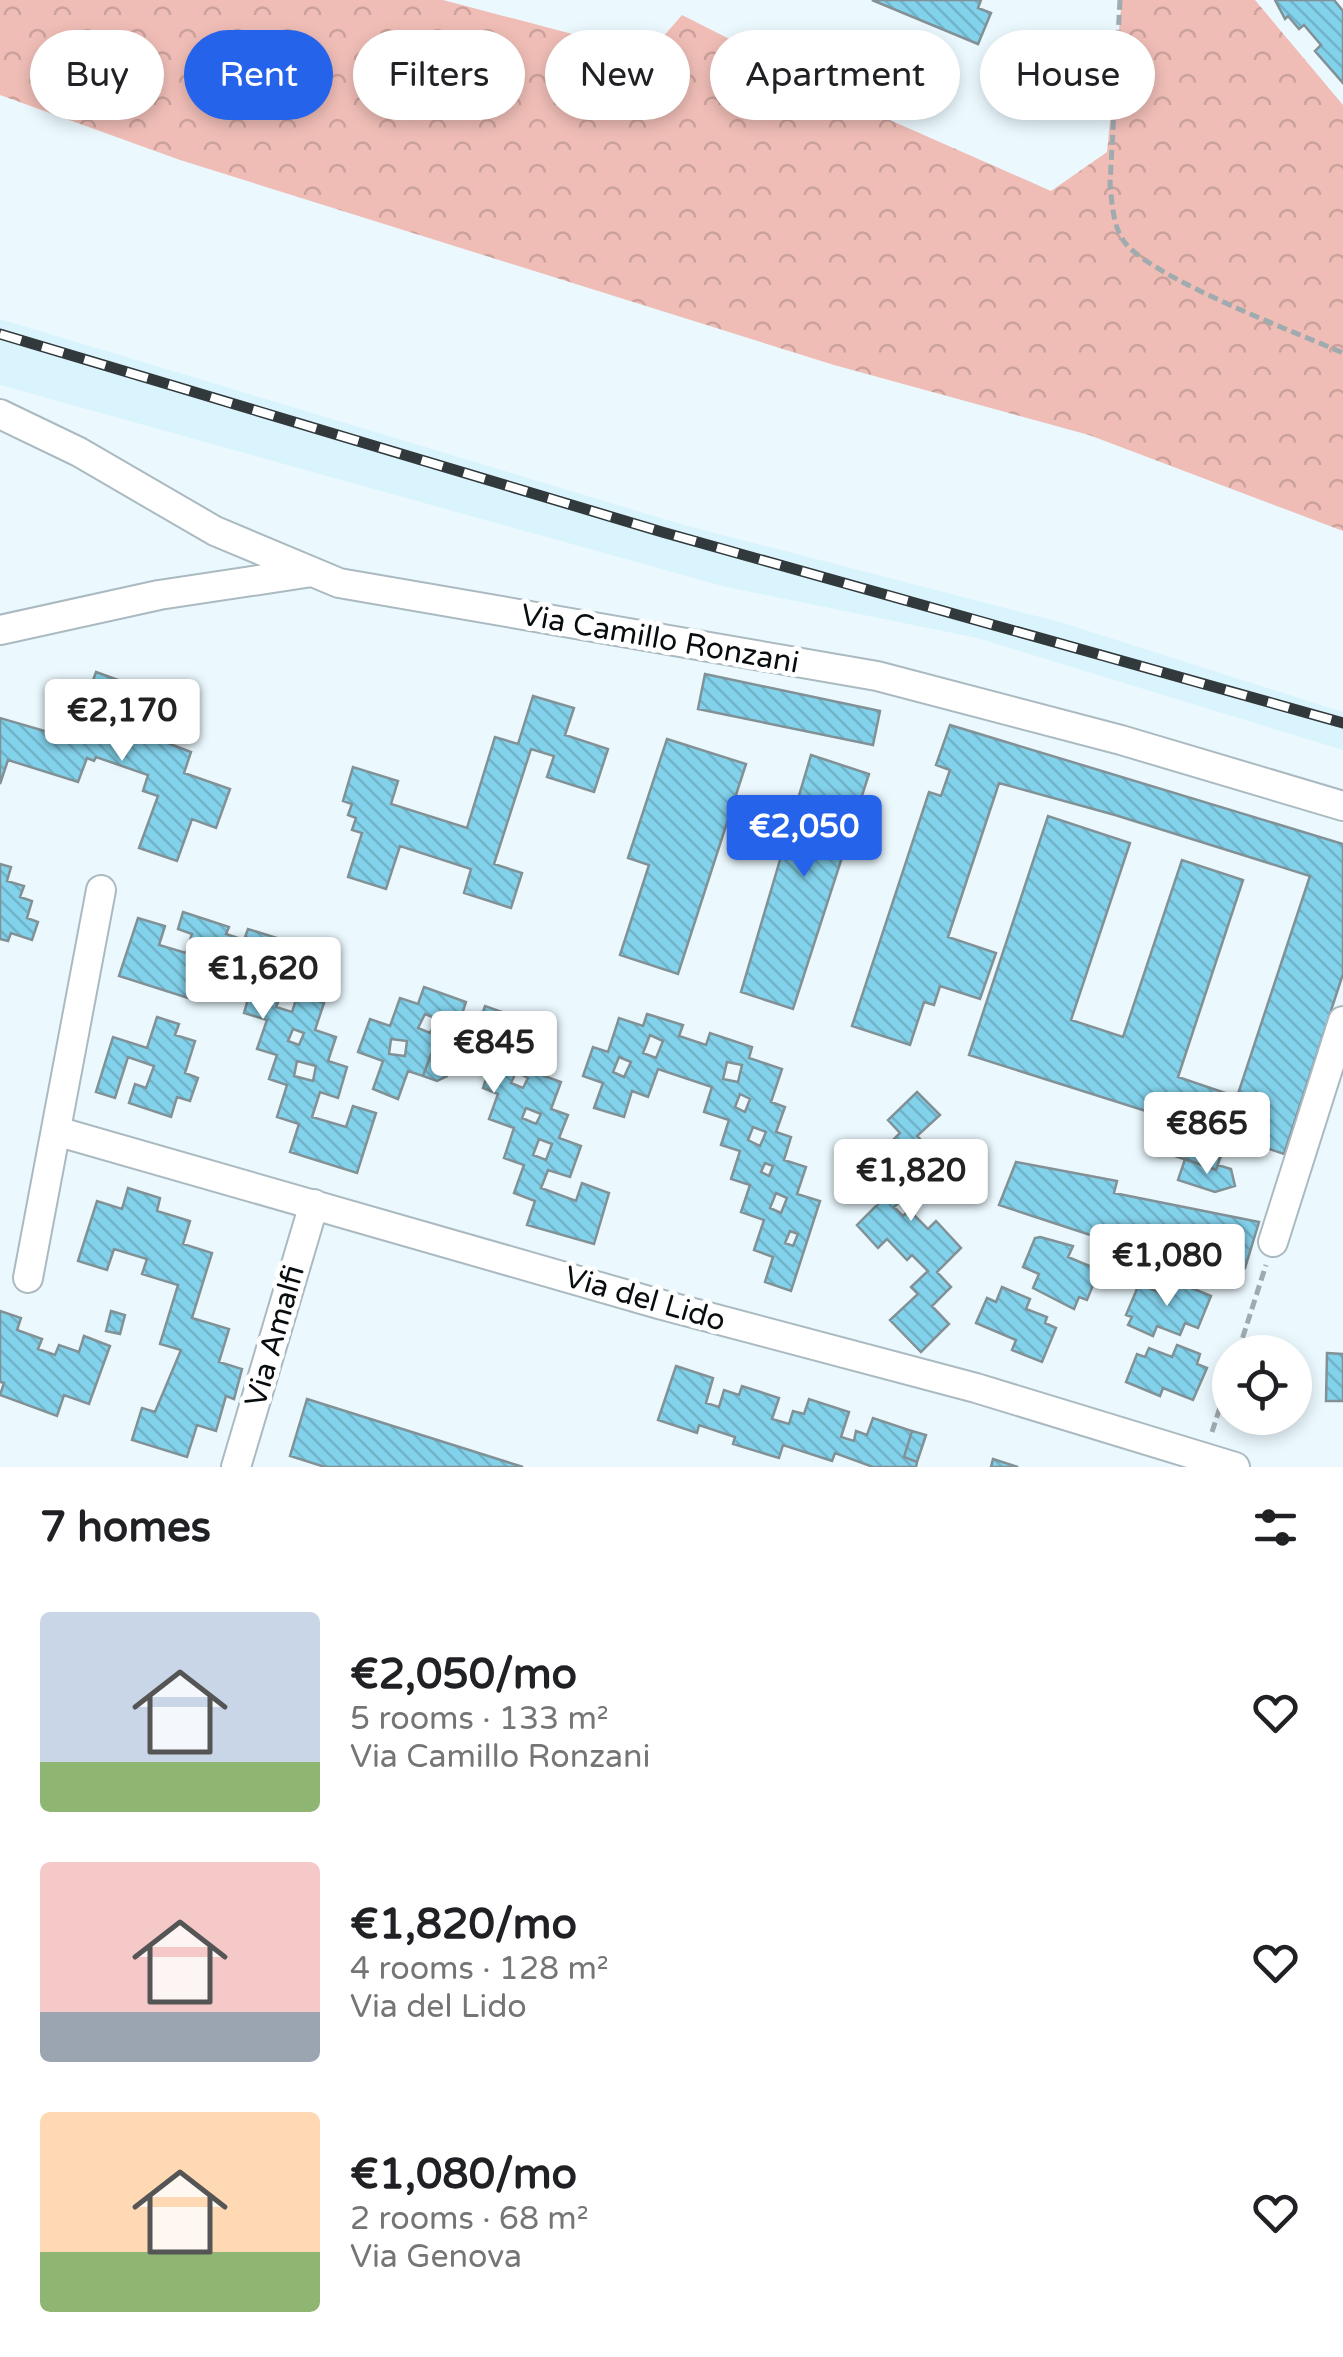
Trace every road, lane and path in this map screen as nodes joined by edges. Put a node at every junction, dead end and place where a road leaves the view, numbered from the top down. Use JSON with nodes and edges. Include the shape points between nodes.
{"nodes":[{"id":1,"x":1120,"y":0,"type":"edge"},
{"id":2,"x":1343,"y":353,"type":"edge"},
{"id":3,"x":0,"y":414,"type":"edge"},
{"id":4,"x":313,"y":572,"type":"junction"},
{"id":5,"x":0,"y":630,"type":"edge"},
{"id":6,"x":1343,"y":806,"type":"edge"},
{"id":7,"x":100,"y":890,"type":"dead end"},
{"id":8,"x":1343,"y":1021,"type":"edge"},
{"id":9,"x":56,"y":1131,"type":"junction"},
{"id":10,"x":314,"y":1204,"type":"junction"},
{"id":11,"x":1273,"y":1242,"type":"joint"},
{"id":12,"x":28,"y":1278,"type":"dead end"},
{"id":13,"x":1243,"y":1335,"type":"edge"},
{"id":14,"x":1212,"y":1433,"type":"edge"},
{"id":15,"x":1204,"y":1459,"type":"junction"},
{"id":16,"x":236,"y":1467,"type":"edge"},
{"id":17,"x":1235,"y":1467,"type":"edge"}],
"edges":[{"from":1,"to":2,"type":"path","via":[[1110,184],[1125,243],[1162,270]]},
{"from":3,"to":4,"type":"street","name":"Via Camillo Ronzani","via":[[215,530]]},
{"from":4,"to":5,"type":"street","via":[[158,595]]},
{"from":4,"to":6,"type":"street","name":"Via Camillo Ronzani","via":[[338,583],[877,676]]},
{"from":7,"to":9,"type":"street"},
{"from":8,"to":11,"type":"street"},
{"from":9,"to":10,"type":"street","name":"Via del Lido"},
{"from":9,"to":12,"type":"street"},
{"from":10,"to":15,"type":"street","name":"Via del Lido","via":[[976,1388]]},
{"from":10,"to":16,"type":"street","name":"Via Amalfi"},
{"from":11,"to":13,"type":"path"},
{"from":14,"to":15,"type":"path"},
{"from":15,"to":17,"type":"street","name":"Via del Lido"}]}
